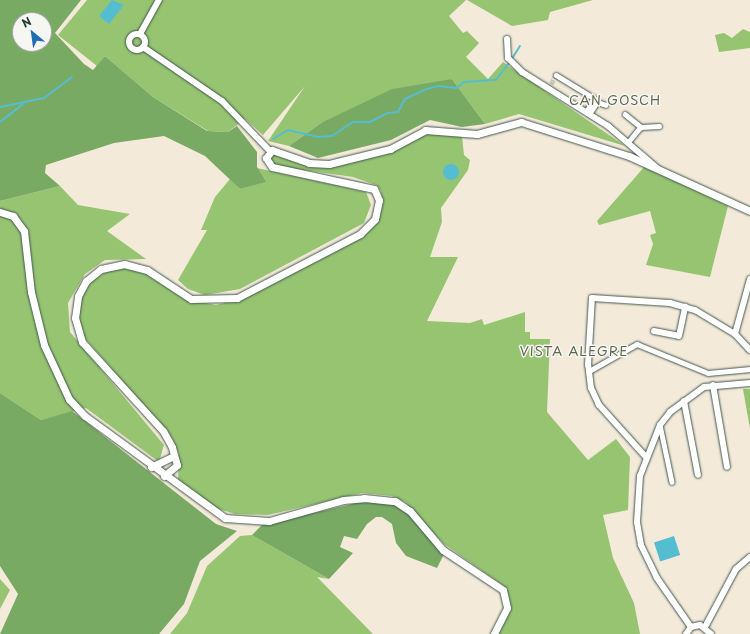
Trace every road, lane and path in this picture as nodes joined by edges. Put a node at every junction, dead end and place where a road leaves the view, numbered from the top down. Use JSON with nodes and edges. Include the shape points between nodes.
{"nodes":[{"id":1,"x":159,"y":0,"type":"edge"},
{"id":2,"x":140,"y":34,"type":"junction"},
{"id":3,"x":507,"y":39,"type":"dead end"},
{"id":4,"x":143,"y":47,"type":"junction"},
{"id":5,"x":556,"y":76,"type":"dead end"},
{"id":6,"x":606,"y":105,"type":"dead end"},
{"id":7,"x":588,"y":113,"type":"junction"},
{"id":8,"x":625,"y":114,"type":"dead end"},
{"id":9,"x":659,"y":126,"type":"dead end"},
{"id":10,"x":641,"y":127,"type":"junction"},
{"id":11,"x":629,"y":142,"type":"junction"},
{"id":12,"x":270,"y":151,"type":"junction"},
{"id":13,"x":656,"y":168,"type":"junction"},
{"id":14,"x":750,"y":211,"type":"edge"},
{"id":15,"x":0,"y":212,"type":"edge"},
{"id":16,"x":750,"y":279,"type":"edge"},
{"id":17,"x":685,"y":307,"type":"junction"},
{"id":18,"x":654,"y":331,"type":"dead end"},
{"id":19,"x":735,"y":334,"type":"junction"},
{"id":20,"x":750,"y":350,"type":"edge"},
{"id":21,"x":750,"y":369,"type":"edge"},
{"id":22,"x":589,"y":371,"type":"junction"},
{"id":23,"x":750,"y":383,"type":"edge"},
{"id":24,"x":713,"y":385,"type":"junction"},
{"id":25,"x":684,"y":401,"type":"junction"},
{"id":26,"x":660,"y":425,"type":"junction"},
{"id":27,"x":174,"y":456,"type":"junction"},
{"id":28,"x":645,"y":456,"type":"junction"},
{"id":29,"x":151,"y":467,"type":"junction"},
{"id":30,"x":727,"y":467,"type":"dead end"},
{"id":31,"x":174,"y":469,"type":"junction"},
{"id":32,"x":698,"y":475,"type":"dead end"},
{"id":33,"x":164,"y":476,"type":"junction"},
{"id":34,"x":672,"y":482,"type":"dead end"},
{"id":35,"x":178,"y":487,"type":"junction"},
{"id":36,"x":750,"y":557,"type":"edge"},
{"id":37,"x":691,"y":627,"type":"junction"},
{"id":38,"x":705,"y":627,"type":"junction"},
{"id":39,"x":494,"y":634,"type":"edge"},
{"id":40,"x":686,"y":634,"type":"edge"},
{"id":41,"x":711,"y":634,"type":"edge"}],
"edges":[{"from":1,"to":2,"type":"street"},
{"from":2,"to":4,"type":"street","via":[[145,40]]},
{"from":2,"to":4,"type":"street","via":[[132,35],[128,43],[134,50]]},
{"from":3,"to":7,"type":"street","via":[[508,58],[522,72]]},
{"from":4,"to":12,"type":"street","via":[[222,101]]},
{"from":5,"to":7,"type":"street","via":[[594,98]]},
{"from":6,"to":7,"type":"street","via":[[597,102]]},
{"from":7,"to":11,"type":"street"},
{"from":8,"to":10,"type":"street"},
{"from":9,"to":10,"type":"street"},
{"from":10,"to":11,"type":"street"},
{"from":11,"to":13,"type":"street"},
{"from":12,"to":13,"type":"street","via":[[280,151],[309,163],[329,164],[390,149],[425,130],[477,134],[521,122],[601,145]]},
{"from":12,"to":27,"type":"street","via":[[266,161],[272,167],[370,186],[379,200],[375,219],[360,234],[237,298],[191,299],[147,270],[124,264],[101,270],[86,281],[78,296],[74,318],[82,342],[163,432]]},
{"from":13,"to":14,"type":"street"},
{"from":15,"to":29,"type":"street","via":[[13,216],[24,231],[36,318],[56,376],[69,399],[85,416]]},
{"from":16,"to":19,"type":"street"},
{"from":17,"to":18,"type":"street","via":[[679,336]]},
{"from":17,"to":19,"type":"street","via":[[705,314]]},
{"from":17,"to":22,"type":"street","via":[[592,298]]},
{"from":19,"to":20,"type":"street"},
{"from":21,"to":22,"type":"street","via":[[708,373],[637,344]]},
{"from":22,"to":28,"type":"street","via":[[599,405]]},
{"from":23,"to":24,"type":"street"},
{"from":24,"to":25,"type":"street","via":[[700,389]]},
{"from":24,"to":30,"type":"street"},
{"from":25,"to":26,"type":"street"},
{"from":25,"to":32,"type":"street"},
{"from":26,"to":28,"type":"street"},
{"from":26,"to":34,"type":"street"},
{"from":27,"to":29,"type":"street"},
{"from":27,"to":31,"type":"street"},
{"from":27,"to":33,"type":"street"},
{"from":28,"to":37,"type":"street","via":[[637,495],[641,544],[657,578]]},
{"from":29,"to":33,"type":"street"},
{"from":31,"to":33,"type":"street"},
{"from":31,"to":35,"type":"street"},
{"from":33,"to":35,"type":"street"},
{"from":35,"to":39,"type":"street","via":[[212,511],[250,522],[269,521],[343,500],[364,498],[395,501],[410,511],[443,550],[503,590],[507,608]]},
{"from":36,"to":38,"type":"street","via":[[736,569]]},
{"from":37,"to":38,"type":"street"},
{"from":37,"to":40,"type":"street"},
{"from":38,"to":41,"type":"street"}]}
